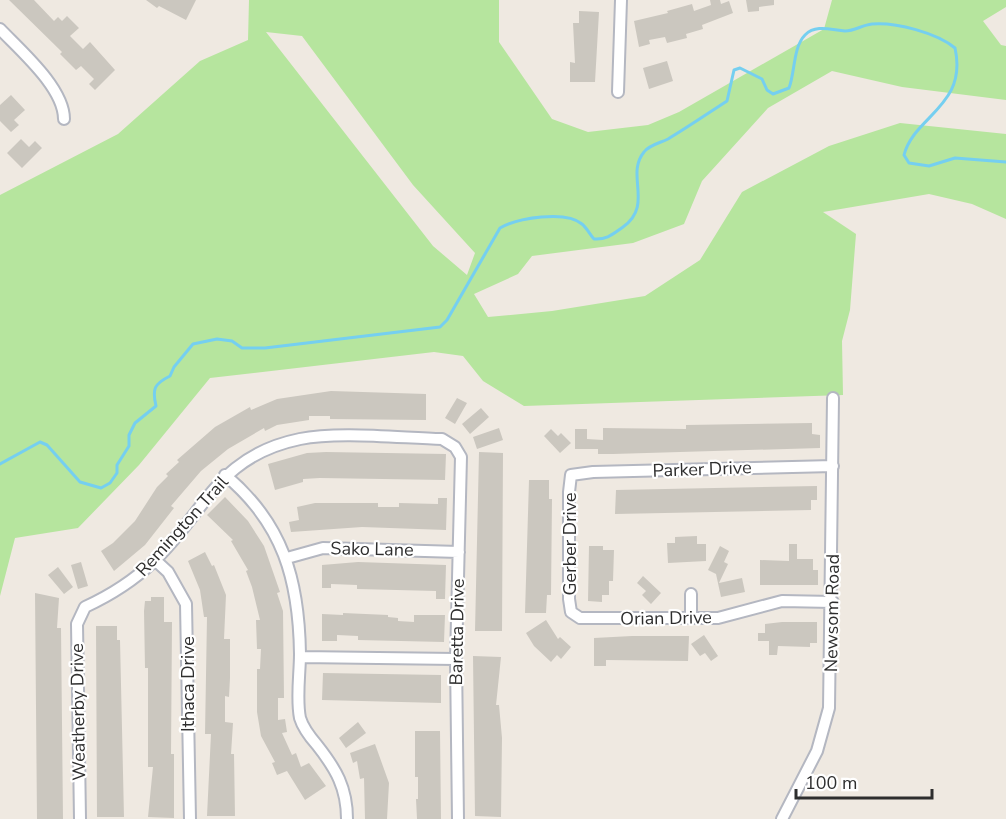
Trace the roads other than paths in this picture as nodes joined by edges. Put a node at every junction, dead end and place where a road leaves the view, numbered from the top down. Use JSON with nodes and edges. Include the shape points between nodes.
{"nodes":[{"id":1,"x":621,"y":0,"type":"edge"},
{"id":2,"x":0,"y":29,"type":"edge"},
{"id":3,"x":618,"y":92,"type":"dead end"},
{"id":4,"x":64,"y":119,"type":"dead end"},
{"id":5,"x":833,"y":398,"type":"dead end"},
{"id":6,"x":455,"y":447,"type":"joint"},
{"id":7,"x":833,"y":466,"type":"junction"},
{"id":8,"x":225,"y":475,"type":"junction"},
{"id":9,"x":571,"y":475,"type":"joint"},
{"id":10,"x":459,"y":552,"type":"junction"},
{"id":11,"x":287,"y":558,"type":"junction"},
{"id":12,"x":155,"y":561,"type":"junction"},
{"id":13,"x":691,"y":594,"type":"dead end"},
{"id":14,"x":833,"y":602,"type":"junction"},
{"id":15,"x":85,"y":607,"type":"joint"},
{"id":16,"x":571,"y":612,"type":"joint"},
{"id":17,"x":691,"y":618,"type":"junction"},
{"id":18,"x":300,"y":657,"type":"junction"},
{"id":19,"x":456,"y":658,"type":"junction"},
{"id":20,"x":80,"y":819,"type":"edge"},
{"id":21,"x":190,"y":819,"type":"edge"},
{"id":22,"x":348,"y":819,"type":"edge"},
{"id":23,"x":458,"y":819,"type":"edge"},
{"id":24,"x":782,"y":819,"type":"edge"}],
"edges":[{"from":1,"to":3,"type":"street"},
{"from":2,"to":4,"type":"street","via":[[58,93]]},
{"from":5,"to":7,"type":"street","name":"Newsom Road"},
{"from":6,"to":8,"type":"street","name":"Remington Trail","via":[[442,440],[301,438],[254,455]]},
{"from":6,"to":10,"type":"street","name":"Baretta Drive","via":[[461,457]]},
{"from":7,"to":9,"type":"street","name":"Parker Drive"},
{"from":7,"to":14,"type":"street","name":"Newsom Road"},
{"from":8,"to":11,"type":"street","via":[[245,491]]},
{"from":8,"to":12,"type":"street","name":"Remington Trail"},
{"from":9,"to":16,"type":"street","name":"Gerber Drive"},
{"from":10,"to":11,"type":"street","name":"Sako Lane","via":[[323,548]]},
{"from":10,"to":19,"type":"street","name":"Baretta Drive"},
{"from":11,"to":18,"type":"street","via":[[300,623]]},
{"from":12,"to":15,"type":"street","name":"Remington Trail","via":[[113,594]]},
{"from":12,"to":21,"type":"street","name":"Ithaca Drive","via":[[168,572],[186,604]]},
{"from":13,"to":17,"type":"street"},
{"from":14,"to":17,"type":"street","name":"Orian Drive","via":[[782,601],[718,618]]},
{"from":14,"to":24,"type":"street","name":"Newsom Road","via":[[829,708],[817,751]]},
{"from":15,"to":20,"type":"street","name":"Weatherby Drive","via":[[77,624]]},
{"from":16,"to":17,"type":"street","name":"Orian Drive","via":[[592,620]]},
{"from":18,"to":19,"type":"street"},
{"from":18,"to":22,"type":"street","via":[[300,718],[343,783]]},
{"from":19,"to":23,"type":"street","name":"Baretta Drive"}]}
